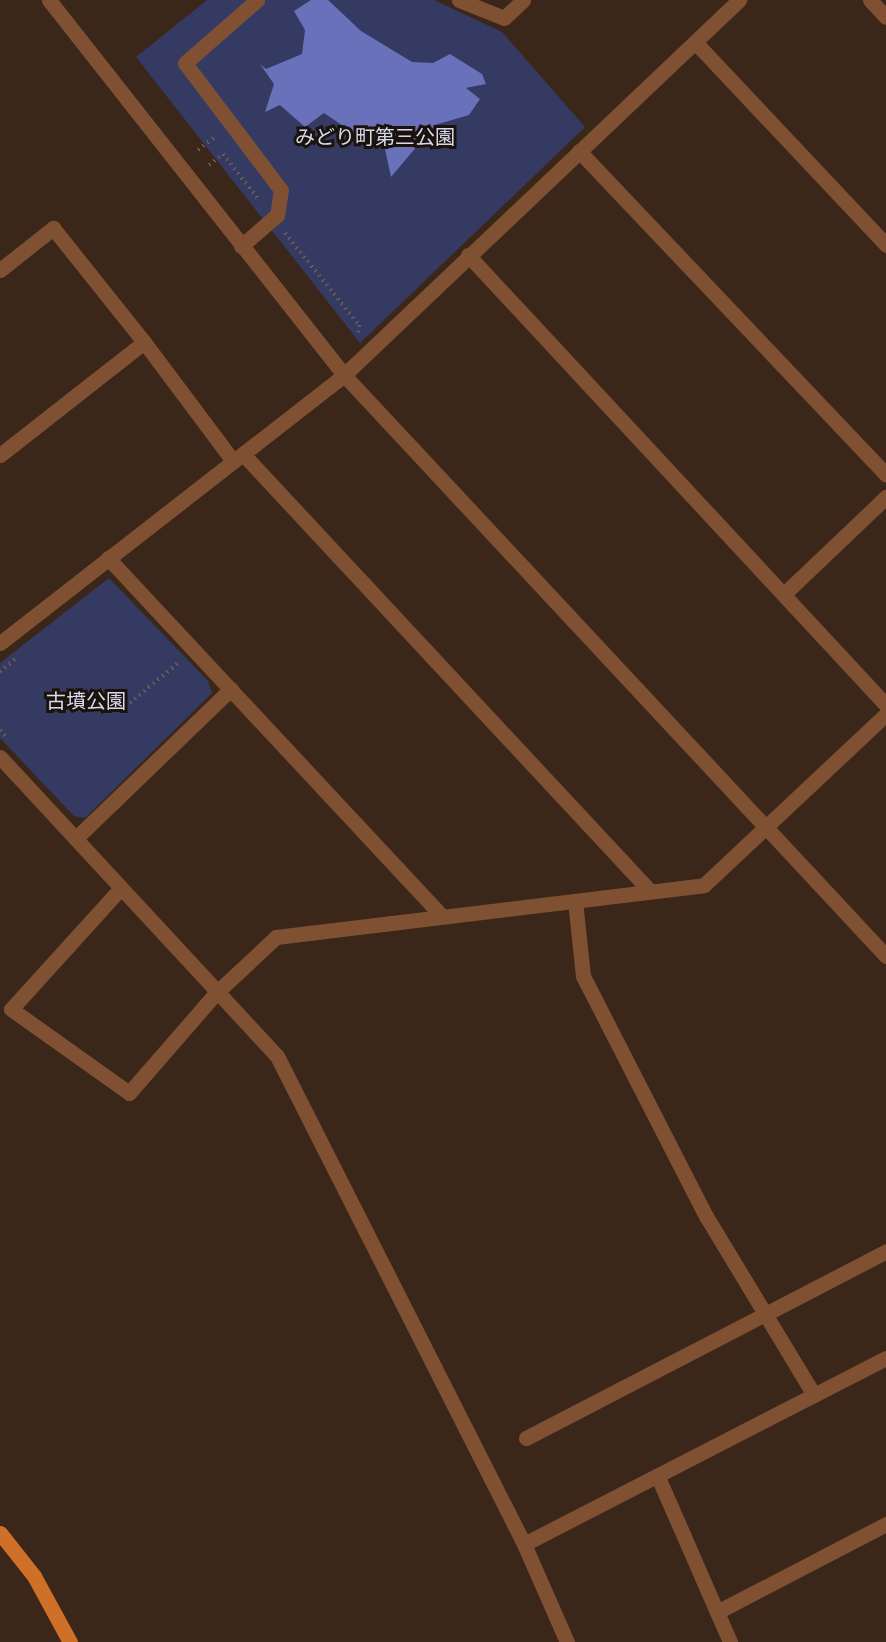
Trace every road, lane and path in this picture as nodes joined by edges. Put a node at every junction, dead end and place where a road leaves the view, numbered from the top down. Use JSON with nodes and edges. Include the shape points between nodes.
{"nodes":[{"id":1,"x":49,"y":0,"type":"edge"},
{"id":2,"x":256,"y":0,"type":"edge"},
{"id":3,"x":459,"y":0,"type":"edge"},
{"id":4,"x":523,"y":0,"type":"edge"},
{"id":5,"x":739,"y":0,"type":"edge"},
{"id":6,"x":870,"y":0,"type":"edge"},
{"id":7,"x":886,"y":17,"type":"edge"},
{"id":8,"x":695,"y":42,"type":"junction"},
{"id":9,"x":579,"y":151,"type":"junction"},
{"id":10,"x":209,"y":165,"type":"dead end"},
{"id":11,"x":273,"y":218,"type":"junction"},
{"id":12,"x":284,"y":231,"type":"dead end"},
{"id":13,"x":886,"y":245,"type":"edge"},
{"id":14,"x":241,"y":246,"type":"junction"},
{"id":15,"x":468,"y":255,"type":"junction"},
{"id":16,"x":0,"y":270,"type":"edge"},
{"id":17,"x":358,"y":338,"type":"dead end"},
{"id":18,"x":144,"y":342,"type":"junction"},
{"id":19,"x":344,"y":375,"type":"junction"},
{"id":20,"x":0,"y":455,"type":"edge"},
{"id":21,"x":238,"y":458,"type":"junction"},
{"id":22,"x":886,"y":475,"type":"edge"},
{"id":23,"x":886,"y":497,"type":"edge"},
{"id":24,"x":108,"y":558,"type":"junction"},
{"id":25,"x":784,"y":594,"type":"junction"},
{"id":26,"x":0,"y":643,"type":"edge"},
{"id":27,"x":172,"y":653,"type":"dead end"},
{"id":28,"x":17,"y":657,"type":"dead end"},
{"id":29,"x":184,"y":657,"type":"dead end"},
{"id":30,"x":179,"y":661,"type":"junction"},
{"id":31,"x":0,"y":672,"type":"edge"},
{"id":32,"x":231,"y":689,"type":"junction"},
{"id":33,"x":130,"y":703,"type":"dead end"},
{"id":34,"x":886,"y":705,"type":"edge"},
{"id":35,"x":886,"y":714,"type":"edge"},
{"id":36,"x":0,"y":757,"type":"edge"},
{"id":37,"x":766,"y":827,"type":"junction"},
{"id":38,"x":76,"y":838,"type":"junction"},
{"id":39,"x":120,"y":889,"type":"junction"},
{"id":40,"x":649,"y":890,"type":"junction"},
{"id":41,"x":575,"y":901,"type":"junction"},
{"id":42,"x":440,"y":914,"type":"junction"},
{"id":43,"x":886,"y":956,"type":"edge"},
{"id":44,"x":216,"y":993,"type":"junction"},
{"id":45,"x":886,"y":1251,"type":"edge"},
{"id":46,"x":768,"y":1312,"type":"junction"},
{"id":47,"x":886,"y":1358,"type":"edge"},
{"id":48,"x":814,"y":1395,"type":"junction"},
{"id":49,"x":526,"y":1438,"type":"dead end"},
{"id":50,"x":658,"y":1477,"type":"junction"},
{"id":51,"x":886,"y":1524,"type":"edge"},
{"id":52,"x":0,"y":1533,"type":"edge"},
{"id":53,"x":524,"y":1544,"type":"junction"},
{"id":54,"x":717,"y":1612,"type":"junction"},
{"id":55,"x":70,"y":1642,"type":"edge"},
{"id":56,"x":567,"y":1642,"type":"edge"},
{"id":57,"x":730,"y":1642,"type":"edge"}],
"edges":[{"from":1,"to":14,"type":"street"},
{"from":2,"to":11,"type":"street","via":[[185,63],[274,179],[282,200]]},
{"from":3,"to":4,"type":"street","via":[[504,18]]},
{"from":5,"to":8,"type":"street"},
{"from":6,"to":7,"type":"street"},
{"from":8,"to":9,"type":"street"},
{"from":8,"to":13,"type":"street"},
{"from":9,"to":15,"type":"street"},
{"from":9,"to":22,"type":"street"},
{"from":10,"to":11,"type":"path","via":[[223,154]]},
{"from":11,"to":14,"type":"street"},
{"from":12,"to":17,"type":"path","via":[[359,325]]},
{"from":14,"to":19,"type":"street"},
{"from":15,"to":19,"type":"street"},
{"from":15,"to":25,"type":"street"},
{"from":16,"to":18,"type":"street","via":[[54,228]]},
{"from":18,"to":20,"type":"street"},
{"from":18,"to":21,"type":"street"},
{"from":19,"to":21,"type":"street"},
{"from":19,"to":37,"type":"street"},
{"from":21,"to":24,"type":"street"},
{"from":21,"to":40,"type":"street"},
{"from":23,"to":25,"type":"street"},
{"from":24,"to":26,"type":"street"},
{"from":24,"to":32,"type":"street"},
{"from":25,"to":34,"type":"street"},
{"from":27,"to":30,"type":"path"},
{"from":28,"to":31,"type":"path"},
{"from":29,"to":30,"type":"path"},
{"from":30,"to":33,"type":"path"},
{"from":32,"to":38,"type":"street"},
{"from":32,"to":42,"type":"street"},
{"from":35,"to":37,"type":"street"},
{"from":36,"to":38,"type":"street"},
{"from":37,"to":40,"type":"street","via":[[704,885]]},
{"from":37,"to":43,"type":"street"},
{"from":38,"to":39,"type":"street"},
{"from":39,"to":44,"type":"street"},
{"from":39,"to":44,"type":"street","via":[[11,1009],[129,1093]]},
{"from":40,"to":41,"type":"street"},
{"from":41,"to":42,"type":"street"},
{"from":41,"to":46,"type":"street","via":[[583,976],[706,1216]]},
{"from":42,"to":44,"type":"street","via":[[276,937]]},
{"from":44,"to":53,"type":"street","via":[[277,1056]]},
{"from":45,"to":46,"type":"street"},
{"from":46,"to":48,"type":"street"},
{"from":46,"to":49,"type":"street"},
{"from":47,"to":48,"type":"street"},
{"from":48,"to":50,"type":"street"},
{"from":50,"to":53,"type":"street"},
{"from":50,"to":54,"type":"street"},
{"from":51,"to":54,"type":"street"},
{"from":52,"to":55,"type":"main road","via":[[34,1576]]},
{"from":53,"to":56,"type":"street"},
{"from":54,"to":57,"type":"street"}]}
